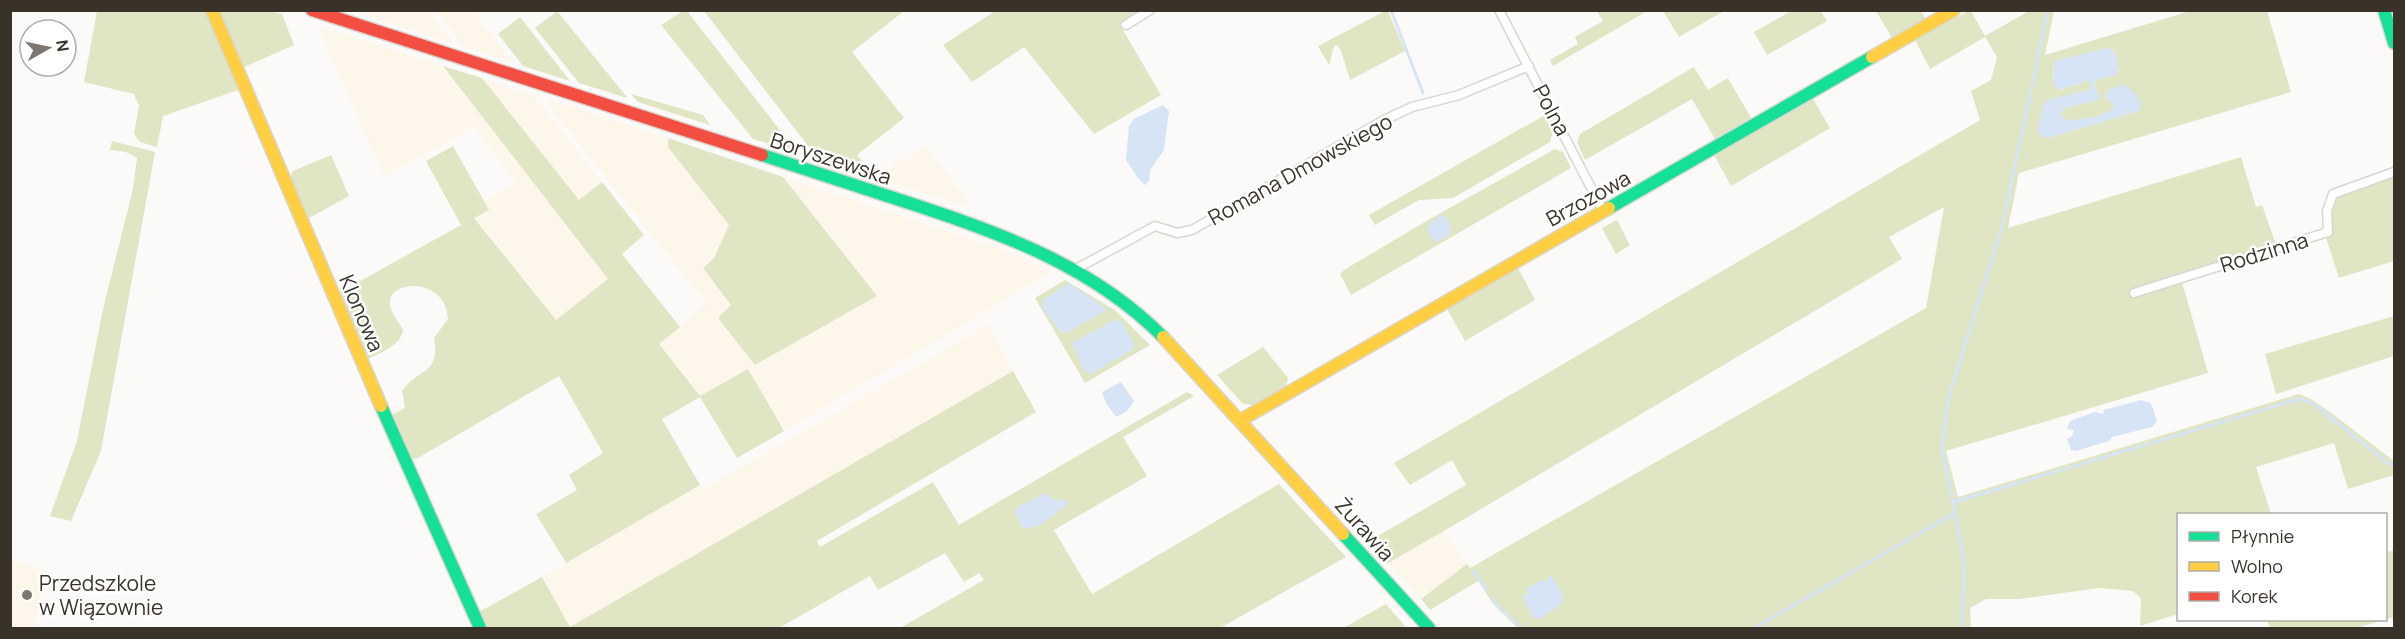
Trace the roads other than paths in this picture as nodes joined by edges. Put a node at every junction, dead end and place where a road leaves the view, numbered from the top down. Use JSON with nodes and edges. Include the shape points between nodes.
{"nodes":[{"id":1,"x":212,"y":10,"type":"edge"},
{"id":2,"x":312,"y":10,"type":"edge"},
{"id":3,"x":1150,"y":10,"type":"edge"},
{"id":4,"x":1499,"y":10,"type":"edge"},
{"id":5,"x":1954,"y":10,"type":"edge"},
{"id":6,"x":2384,"y":10,"type":"edge"},
{"id":7,"x":1126,"y":25,"type":"dead end"},
{"id":8,"x":2394,"y":43,"type":"edge"},
{"id":9,"x":1529,"y":66,"type":"junction"},
{"id":10,"x":2394,"y":172,"type":"edge"},
{"id":11,"x":1603,"y":211,"type":"junction"},
{"id":12,"x":1076,"y":269,"type":"junction"},
{"id":13,"x":2134,"y":293,"type":"dead end"},
{"id":14,"x":1241,"y":420,"type":"junction"},
{"id":15,"x":1272,"y":455,"type":"joint"},
{"id":16,"x":480,"y":628,"type":"edge"},
{"id":17,"x":1429,"y":628,"type":"edge"}],
"edges":[{"from":1,"to":16,"type":"street","name":"Klonowa"},
{"from":2,"to":12,"type":"street","name":"Boryszewska","via":[[978,225]]},
{"from":3,"to":7,"type":"street"},
{"from":4,"to":9,"type":"street","name":"Polna"},
{"from":5,"to":11,"type":"street","name":"Brzozowa"},
{"from":6,"to":8,"type":"street"},
{"from":9,"to":11,"type":"street","name":"Polna"},
{"from":9,"to":12,"type":"street","name":"Romana Dmowskiego","via":[[1384,120],[1192,230],[1177,233],[1155,225]]},
{"from":10,"to":13,"type":"street","name":"Rodzinna","via":[[2333,194],[2327,211],[2328,232]]},
{"from":11,"to":14,"type":"street","name":"Brzozowa"},
{"from":12,"to":14,"type":"street","name":"Boryszewska","via":[[1153,327]]},
{"from":14,"to":15,"type":"street","name":"Boryszewska"},
{"from":15,"to":17,"type":"street","name":"Żurawia"}]}
